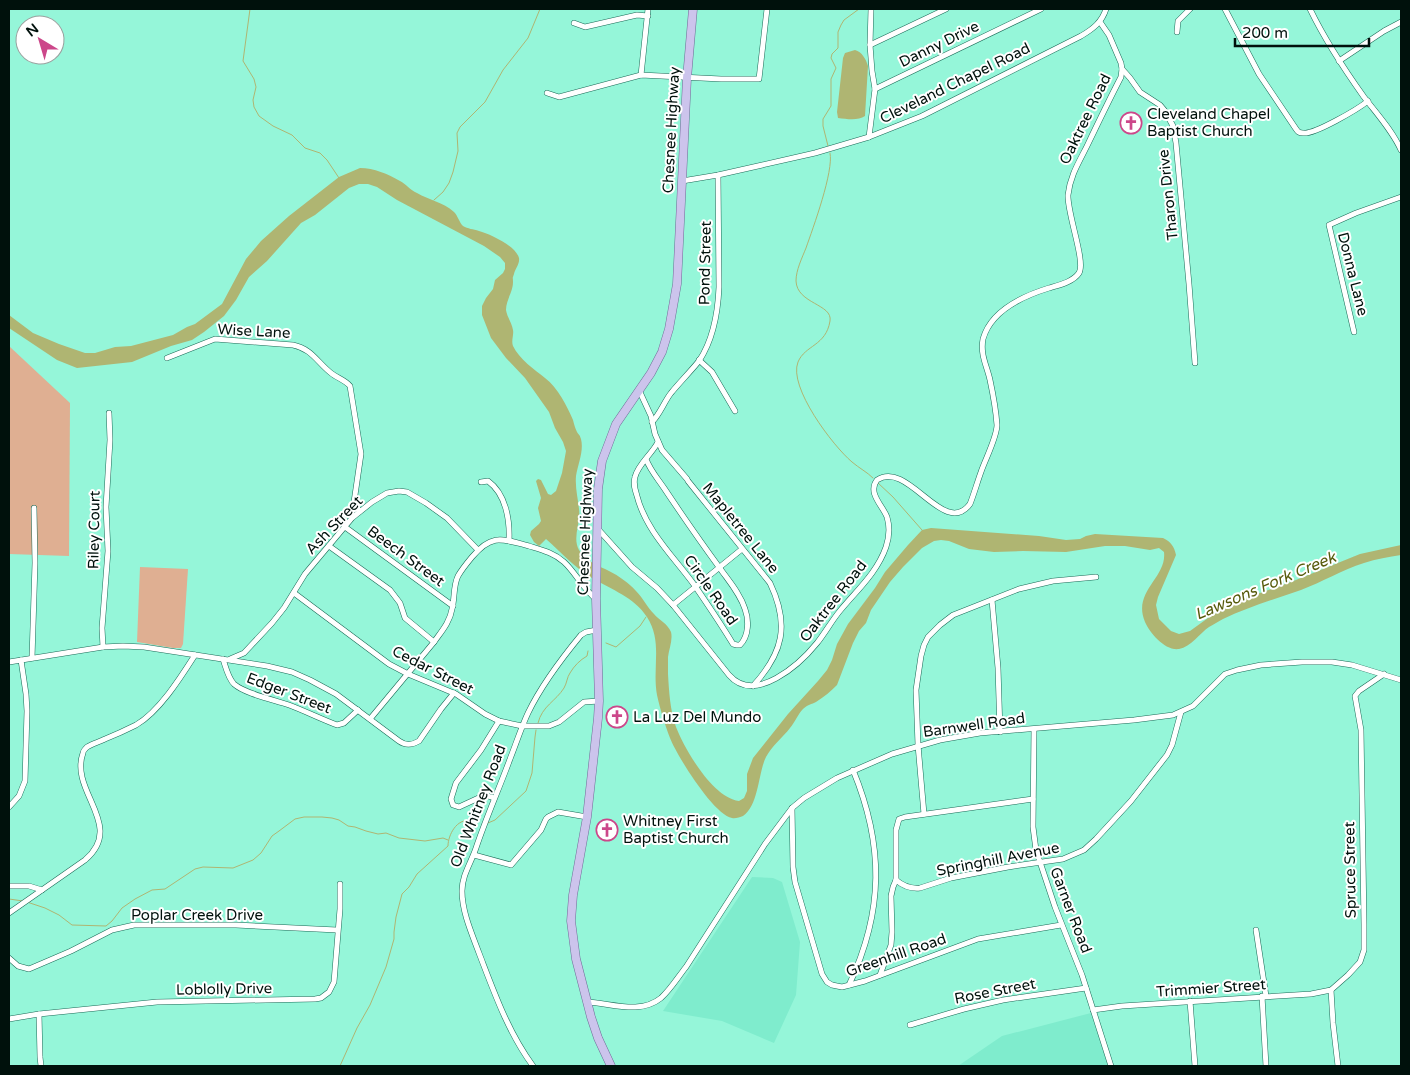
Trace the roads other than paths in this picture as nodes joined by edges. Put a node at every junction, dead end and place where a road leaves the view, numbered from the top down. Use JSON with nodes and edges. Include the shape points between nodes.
{"nodes":[{"id":1,"x":648,"y":9,"type":"edge"},
{"id":2,"x":692,"y":9,"type":"edge"},
{"id":3,"x":767,"y":9,"type":"edge"},
{"id":4,"x":871,"y":9,"type":"edge"},
{"id":5,"x":946,"y":9,"type":"edge"},
{"id":6,"x":1041,"y":9,"type":"edge"},
{"id":7,"x":1106,"y":9,"type":"edge"},
{"id":8,"x":1190,"y":9,"type":"edge"},
{"id":9,"x":1225,"y":9,"type":"edge"},
{"id":10,"x":1310,"y":9,"type":"edge"},
{"id":11,"x":648,"y":16,"type":"junction"},
{"id":12,"x":1100,"y":22,"type":"junction"},
{"id":13,"x":1401,"y":22,"type":"edge"},
{"id":14,"x":574,"y":23,"type":"dead end"},
{"id":15,"x":1177,"y":32,"type":"dead end"},
{"id":16,"x":870,"y":44,"type":"junction"},
{"id":17,"x":1339,"y":61,"type":"junction"},
{"id":18,"x":1122,"y":69,"type":"junction"},
{"id":19,"x":641,"y":75,"type":"junction"},
{"id":20,"x":688,"y":78,"type":"junction"},
{"id":21,"x":875,"y":89,"type":"junction"},
{"id":22,"x":547,"y":93,"type":"dead end"},
{"id":23,"x":1368,"y":101,"type":"junction"},
{"id":24,"x":869,"y":137,"type":"junction"},
{"id":25,"x":1401,"y":150,"type":"edge"},
{"id":26,"x":718,"y":175,"type":"junction"},
{"id":27,"x":682,"y":181,"type":"junction"},
{"id":28,"x":1401,"y":197,"type":"edge"},
{"id":29,"x":1354,"y":332,"type":"dead end"},
{"id":30,"x":167,"y":358,"type":"dead end"},
{"id":31,"x":699,"y":360,"type":"junction"},
{"id":32,"x":1195,"y":363,"type":"dead end"},
{"id":33,"x":639,"y":390,"type":"junction"},
{"id":34,"x":735,"y":411,"type":"dead end"},
{"id":35,"x":109,"y":413,"type":"dead end"},
{"id":36,"x":652,"y":422,"type":"junction"},
{"id":37,"x":658,"y":442,"type":"junction"},
{"id":38,"x":646,"y":459,"type":"junction"},
{"id":39,"x":481,"y":482,"type":"dead end"},
{"id":40,"x":34,"y":508,"type":"dead end"},
{"id":41,"x":360,"y":511,"type":"junction"},
{"id":42,"x":345,"y":527,"type":"junction"},
{"id":43,"x":598,"y":533,"type":"junction"},
{"id":44,"x":509,"y":541,"type":"junction"},
{"id":45,"x":329,"y":546,"type":"junction"},
{"id":46,"x":742,"y":549,"type":"junction"},
{"id":47,"x":478,"y":550,"type":"junction"},
{"id":48,"x":719,"y":568,"type":"junction"},
{"id":49,"x":1096,"y":577,"type":"dead end"},
{"id":50,"x":696,"y":587,"type":"junction"},
{"id":51,"x":294,"y":593,"type":"junction"},
{"id":52,"x":596,"y":599,"type":"junction"},
{"id":53,"x":992,"y":600,"type":"junction"},
{"id":54,"x":674,"y":605,"type":"junction"},
{"id":55,"x":453,"y":606,"type":"junction"},
{"id":56,"x":597,"y":630,"type":"junction"},
{"id":57,"x":434,"y":642,"type":"junction"},
{"id":58,"x":102,"y":647,"type":"junction"},
{"id":59,"x":195,"y":655,"type":"junction"},
{"id":60,"x":32,"y":658,"type":"junction"},
{"id":61,"x":21,"y":660,"type":"junction"},
{"id":62,"x":226,"y":660,"type":"junction"},
{"id":63,"x":9,"y":662,"type":"edge"},
{"id":64,"x":408,"y":674,"type":"junction"},
{"id":65,"x":1384,"y":674,"type":"junction"},
{"id":66,"x":1401,"y":680,"type":"edge"},
{"id":67,"x":753,"y":686,"type":"junction"},
{"id":68,"x":454,"y":693,"type":"junction"},
{"id":69,"x":599,"y":701,"type":"junction"},
{"id":70,"x":358,"y":710,"type":"junction"},
{"id":71,"x":1181,"y":712,"type":"junction"},
{"id":72,"x":370,"y":719,"type":"junction"},
{"id":73,"x":499,"y":721,"type":"junction"},
{"id":74,"x":522,"y":726,"type":"junction"},
{"id":75,"x":1034,"y":729,"type":"junction"},
{"id":76,"x":1000,"y":732,"type":"junction"},
{"id":77,"x":918,"y":745,"type":"junction"},
{"id":78,"x":853,"y":770,"type":"junction"},
{"id":79,"x":494,"y":798,"type":"junction"},
{"id":80,"x":1033,"y":799,"type":"junction"},
{"id":81,"x":9,"y":807,"type":"edge"},
{"id":82,"x":792,"y":808,"type":"junction"},
{"id":83,"x":924,"y":814,"type":"junction"},
{"id":84,"x":587,"y":817,"type":"junction"},
{"id":85,"x":474,"y":855,"type":"junction"},
{"id":86,"x":1040,"y":863,"type":"junction"},
{"id":87,"x":896,"y":880,"type":"junction"},
{"id":88,"x":340,"y":884,"type":"dead end"},
{"id":89,"x":9,"y":886,"type":"edge"},
{"id":90,"x":42,"y":890,"type":"junction"},
{"id":91,"x":9,"y":913,"type":"edge"},
{"id":92,"x":1061,"y":925,"type":"junction"},
{"id":93,"x":337,"y":930,"type":"junction"},
{"id":94,"x":1256,"y":930,"type":"dead end"},
{"id":95,"x":9,"y":958,"type":"edge"},
{"id":96,"x":880,"y":975,"type":"junction"},
{"id":97,"x":849,"y":985,"type":"junction"},
{"id":98,"x":1086,"y":988,"type":"junction"},
{"id":99,"x":1331,"y":990,"type":"junction"},
{"id":100,"x":1264,"y":996,"type":"junction"},
{"id":101,"x":1190,"y":1001,"type":"junction"},
{"id":102,"x":587,"y":1002,"type":"junction"},
{"id":103,"x":1093,"y":1010,"type":"junction"},
{"id":104,"x":39,"y":1014,"type":"junction"},
{"id":105,"x":9,"y":1019,"type":"edge"},
{"id":106,"x":910,"y":1025,"type":"dead end"},
{"id":107,"x":41,"y":1066,"type":"edge"},
{"id":108,"x":533,"y":1066,"type":"edge"},
{"id":109,"x":611,"y":1066,"type":"edge"},
{"id":110,"x":1111,"y":1066,"type":"edge"},
{"id":111,"x":1195,"y":1066,"type":"edge"},
{"id":112,"x":1266,"y":1066,"type":"edge"},
{"id":113,"x":1338,"y":1066,"type":"edge"}],
"edges":[{"from":1,"to":11,"type":"street"},
{"from":2,"to":20,"type":"main road","name":"Chesnee Highway"},
{"from":3,"to":20,"type":"street","via":[[759,79]]},
{"from":4,"to":16,"type":"street"},
{"from":5,"to":16,"type":"street"},
{"from":6,"to":21,"type":"street","name":"Danny Drive"},
{"from":7,"to":12,"type":"street","name":"Cleveland Chapel Road"},
{"from":8,"to":15,"type":"street","via":[[1178,21]]},
{"from":9,"to":23,"type":"street","via":[[1262,80],[1299,132],[1306,133],[1336,121]]},
{"from":10,"to":17,"type":"street"},
{"from":11,"to":14,"type":"street","via":[[637,15],[585,27]]},
{"from":11,"to":19,"type":"street"},
{"from":12,"to":18,"type":"street","name":"Tharon Drive","via":[[1112,41]]},
{"from":12,"to":24,"type":"street","name":"Cleveland Chapel Road","via":[[1081,36],[922,116]]},
{"from":13,"to":17,"type":"street"},
{"from":16,"to":21,"type":"street"},
{"from":17,"to":23,"type":"street"},
{"from":18,"to":32,"type":"street","name":"Tharon Drive","via":[[1140,92],[1163,108],[1175,134]]},
{"from":18,"to":67,"type":"street","name":"Oaktree Road","via":[[1076,164],[1070,186],[1068,201],[1080,256],[1080,271],[1070,281],[1014,303],[991,322],[985,333],[982,354],[990,378],[996,430],[970,504],[961,513],[950,513],[906,482],[886,476],[877,480],[874,493],[889,524],[886,547],[876,566],[808,654],[776,679]]},
{"from":19,"to":20,"type":"street"},
{"from":19,"to":22,"type":"street","via":[[560,97]]},
{"from":20,"to":27,"type":"main road","name":"Chesnee Highway"},
{"from":21,"to":24,"type":"street"},
{"from":23,"to":25,"type":"street"},
{"from":24,"to":26,"type":"street","name":"Cleveland Chapel Road"},
{"from":26,"to":27,"type":"street","name":"Cleveland Chapel Road"},
{"from":26,"to":31,"type":"street","name":"Pond Street","via":[[719,301]]},
{"from":27,"to":33,"type":"main road","name":"Chesnee Highway","via":[[673,312],[659,358]]},
{"from":28,"to":29,"type":"street","name":"Donna Lane","via":[[1330,223],[1328,227]]},
{"from":30,"to":41,"type":"street","name":"Wise Lane","via":[[215,339],[293,345],[314,355],[333,375],[350,386],[360,450],[354,502]]},
{"from":31,"to":34,"type":"street","via":[[712,372]]},
{"from":31,"to":36,"type":"street","name":"Pond Street"},
{"from":33,"to":36,"type":"street","name":"Mapletree Lane"},
{"from":33,"to":43,"type":"main road","name":"Chesnee Highway","via":[[616,424],[602,461]]},
{"from":35,"to":58,"type":"street","name":"Riley Court","via":[[108,551]]},
{"from":36,"to":37,"type":"street","name":"Mapletree Lane"},
{"from":37,"to":38,"type":"street","name":"Circle Road"},
{"from":37,"to":46,"type":"street","name":"Mapletree Lane"},
{"from":38,"to":48,"type":"street","name":"Circle Road"},
{"from":38,"to":50,"type":"street","name":"Circle Road","via":[[634,478],[640,509]]},
{"from":39,"to":44,"type":"street","via":[[488,481],[494,486],[504,503],[510,524]]},
{"from":40,"to":60,"type":"street"},
{"from":41,"to":42,"type":"street","name":"Ash Street"},
{"from":41,"to":47,"type":"street","name":"Ash Street","via":[[387,493],[407,492],[447,518]]},
{"from":42,"to":45,"type":"street","name":"Ash Street"},
{"from":42,"to":55,"type":"street","name":"Beech Street"},
{"from":43,"to":52,"type":"main road","name":"Chesnee Highway"},
{"from":43,"to":54,"type":"street"},
{"from":44,"to":47,"type":"street","via":[[493,541]]},
{"from":44,"to":52,"type":"street","via":[[558,557]]},
{"from":45,"to":51,"type":"street","name":"Ash Street","via":[[305,574]]},
{"from":45,"to":57,"type":"street","via":[[390,590],[400,603],[405,618]]},
{"from":46,"to":48,"type":"street"},
{"from":46,"to":67,"type":"street","name":"Mapletree Lane","via":[[770,583],[781,618],[778,650]]},
{"from":47,"to":55,"type":"street","via":[[458,576]]},
{"from":48,"to":50,"type":"street"},
{"from":48,"to":50,"type":"street","name":"Circle Road","via":[[738,594],[747,615],[742,644],[733,644]]},
{"from":49,"to":53,"type":"street","via":[[1036,584]]},
{"from":50,"to":54,"type":"street"},
{"from":51,"to":62,"type":"street","name":"Ash Street","via":[[244,653]]},
{"from":51,"to":64,"type":"street","name":"Cedar Street","via":[[389,664]]},
{"from":52,"to":56,"type":"main road","name":"Chesnee Highway"},
{"from":53,"to":76,"type":"street"},
{"from":53,"to":77,"type":"street","via":[[946,620],[924,644],[917,678]]},
{"from":54,"to":67,"type":"street","via":[[732,679]]},
{"from":55,"to":57,"type":"street","via":[[448,621]]},
{"from":56,"to":69,"type":"main road","name":"Chesnee Highway"},
{"from":56,"to":74,"type":"street","name":"Old Whitney Road","via":[[586,632],[578,639],[541,690]]},
{"from":57,"to":64,"type":"street"},
{"from":58,"to":59,"type":"street","via":[[134,646]]},
{"from":58,"to":60,"type":"street"},
{"from":59,"to":62,"type":"street"},
{"from":59,"to":90,"type":"street","via":[[149,715],[83,752],[81,775],[99,820],[99,839],[90,856]]},
{"from":60,"to":61,"type":"street"},
{"from":61,"to":63,"type":"street"},
{"from":61,"to":81,"type":"street","via":[[27,711],[25,782],[20,796]]},
{"from":62,"to":70,"type":"street","via":[[292,672],[323,686]]},
{"from":62,"to":70,"type":"street","name":"Edger Street","via":[[228,674],[241,689],[337,725]]},
{"from":64,"to":68,"type":"street","name":"Cedar Street"},
{"from":64,"to":72,"type":"street"},
{"from":65,"to":66,"type":"street","name":"Barnwell Road"},
{"from":65,"to":71,"type":"street","name":"Barnwell Road","via":[[1332,662],[1280,663],[1237,670],[1221,677],[1199,702]]},
{"from":65,"to":99,"type":"street","name":"Spruce Street","via":[[1355,696],[1361,730],[1363,954],[1358,965]]},
{"from":68,"to":72,"type":"street","via":[[416,743],[407,745],[399,741]]},
{"from":68,"to":73,"type":"street","name":"Cedar Street"},
{"from":69,"to":74,"type":"street","name":"Cedar Street","via":[[581,704],[554,724]]},
{"from":69,"to":84,"type":"main road","name":"Chesnee Highway"},
{"from":70,"to":72,"type":"street"},
{"from":71,"to":75,"type":"street","name":"Barnwell Road","via":[[1149,719]]},
{"from":71,"to":86,"type":"street","name":"Springhill Avenue","via":[[1167,755],[1096,839],[1070,857]]},
{"from":73,"to":74,"type":"street","name":"Cedar Street"},
{"from":73,"to":79,"type":"street","via":[[456,783],[451,802],[459,807],[486,795]]},
{"from":74,"to":79,"type":"street","name":"Old Whitney Road"},
{"from":75,"to":76,"type":"street","name":"Barnwell Road"},
{"from":75,"to":80,"type":"street","name":"Garner Road"},
{"from":76,"to":77,"type":"street","name":"Barnwell Road","via":[[958,736]]},
{"from":77,"to":78,"type":"street","name":"Barnwell Road"},
{"from":77,"to":83,"type":"street"},
{"from":78,"to":82,"type":"street","name":"Barnwell Road"},
{"from":78,"to":97,"type":"street","via":[[873,832],[876,885],[868,936]]},
{"from":79,"to":85,"type":"street","name":"Old Whitney Road"},
{"from":80,"to":83,"type":"street"},
{"from":80,"to":86,"type":"street","name":"Garner Road","via":[[1032,826]]},
{"from":82,"to":97,"type":"street","name":"Greenhill Road","via":[[795,882],[819,965],[827,982],[836,986]]},
{"from":82,"to":102,"type":"street","name":"Barnwell Road","via":[[686,967],[661,998],[635,1007]]},
{"from":83,"to":87,"type":"street","via":[[905,817],[897,822]]},
{"from":84,"to":85,"type":"street","via":[[558,812],[546,818],[541,830],[511,865]]},
{"from":84,"to":102,"type":"main road","name":"Chesnee Highway","via":[[571,921]]},
{"from":85,"to":108,"type":"street","name":"Old Whitney Road","via":[[462,882],[464,906],[504,1016]]},
{"from":86,"to":87,"type":"street","name":"Springhill Avenue","via":[[951,878],[920,888],[909,888]]},
{"from":86,"to":92,"type":"street","name":"Garner Road"},
{"from":87,"to":96,"type":"street","via":[[891,896],[891,945]]},
{"from":88,"to":93,"type":"street","name":"Loblolly Drive"},
{"from":89,"to":90,"type":"street"},
{"from":90,"to":91,"type":"street"},
{"from":92,"to":96,"type":"street","name":"Greenhill Road","via":[[978,939]]},
{"from":92,"to":98,"type":"street","name":"Garner Road"},
{"from":93,"to":95,"type":"street","name":"Poplar Creek Drive","via":[[134,925],[112,930],[29,969],[18,966]]},
{"from":93,"to":104,"type":"street","name":"Loblolly Drive","via":[[334,982],[329,992],[320,998],[157,1002]]},
{"from":94,"to":100,"type":"street"},
{"from":96,"to":97,"type":"street","name":"Greenhill Road"},
{"from":98,"to":103,"type":"street","name":"Garner Road"},
{"from":98,"to":106,"type":"street","name":"Rose Street","via":[[1003,1000]]},
{"from":99,"to":100,"type":"street","name":"Trimmier Street"},
{"from":99,"to":113,"type":"street"},
{"from":100,"to":101,"type":"street","name":"Trimmier Street"},
{"from":100,"to":112,"type":"street"},
{"from":101,"to":103,"type":"street","name":"Trimmier Street"},
{"from":101,"to":111,"type":"street"},
{"from":102,"to":109,"type":"main road","name":"Chesnee Highway"},
{"from":103,"to":110,"type":"street","name":"Garner Road"},
{"from":104,"to":105,"type":"street","name":"Loblolly Drive"},
{"from":104,"to":107,"type":"street"}]}
